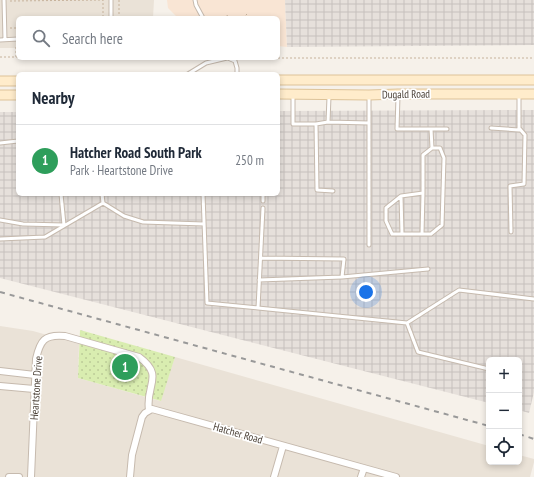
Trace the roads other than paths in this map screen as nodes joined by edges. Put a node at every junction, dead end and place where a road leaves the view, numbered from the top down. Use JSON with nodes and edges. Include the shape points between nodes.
{"nodes":[{"id":1,"x":4,"y":0,"type":"edge"},
{"id":2,"x":111,"y":0,"type":"edge"},
{"id":3,"x":196,"y":0,"type":"edge"},
{"id":4,"x":111,"y":16,"type":"edge"},
{"id":5,"x":202,"y":16,"type":"edge"},
{"id":6,"x":16,"y":39,"type":"edge"},
{"id":7,"x":0,"y":40,"type":"edge"},
{"id":8,"x":5,"y":40,"type":"junction"},
{"id":9,"x":219,"y":60,"type":"edge"},
{"id":10,"x":232,"y":60,"type":"edge"},
{"id":11,"x":191,"y":72,"type":"edge"},
{"id":12,"x":237,"y":72,"type":"edge"},
{"id":13,"x":280,"y":80,"type":"edge"},
{"id":14,"x":534,"y":80,"type":"edge"},
{"id":15,"x":0,"y":81,"type":"edge"},
{"id":16,"x":16,"y":81,"type":"edge"},
{"id":17,"x":16,"y":94,"type":"edge"},
{"id":18,"x":280,"y":94,"type":"edge"},
{"id":19,"x":294,"y":94,"type":"junction"},
{"id":20,"x":329,"y":94,"type":"junction"},
{"id":21,"x":398,"y":94,"type":"junction"},
{"id":22,"x":519,"y":94,"type":"junction"},
{"id":23,"x":534,"y":94,"type":"edge"},
{"id":24,"x":0,"y":95,"type":"edge"},
{"id":25,"x":369,"y":95,"type":"junction"},
{"id":26,"x":328,"y":122,"type":"junction"},
{"id":27,"x":369,"y":123,"type":"junction"},
{"id":28,"x":316,"y":124,"type":"junction"},
{"id":29,"x":491,"y":128,"type":"dead end"},
{"id":30,"x":519,"y":128,"type":"junction"},
{"id":31,"x":431,"y":129,"type":"junction"},
{"id":32,"x":447,"y":129,"type":"dead end"},
{"id":33,"x":16,"y":142,"type":"edge"},
{"id":34,"x":0,"y":143,"type":"edge"},
{"id":35,"x":432,"y":148,"type":"junction"},
{"id":36,"x":333,"y":191,"type":"dead end"},
{"id":37,"x":422,"y":193,"type":"junction"},
{"id":38,"x":61,"y":196,"type":"edge"},
{"id":39,"x":102,"y":196,"type":"edge"},
{"id":40,"x":202,"y":196,"type":"edge"},
{"id":41,"x":263,"y":196,"type":"edge"},
{"id":42,"x":400,"y":196,"type":"junction"},
{"id":43,"x":263,"y":201,"type":"dead end"},
{"id":44,"x":103,"y":203,"type":"junction"},
{"id":45,"x":263,"y":208,"type":"dead end"},
{"id":46,"x":0,"y":220,"type":"edge"},
{"id":47,"x":204,"y":224,"type":"junction"},
{"id":48,"x":64,"y":225,"type":"junction"},
{"id":49,"x":510,"y":232,"type":"dead end"},
{"id":50,"x":402,"y":234,"type":"junction"},
{"id":51,"x":422,"y":234,"type":"junction"},
{"id":52,"x":0,"y":239,"type":"edge"},
{"id":53,"x":369,"y":245,"type":"dead end"},
{"id":54,"x":261,"y":258,"type":"junction"},
{"id":55,"x":428,"y":269,"type":"dead end"},
{"id":56,"x":342,"y":277,"type":"junction"},
{"id":57,"x":259,"y":280,"type":"junction"},
{"id":58,"x":534,"y":299,"type":"edge"},
{"id":59,"x":258,"y":308,"type":"junction"},
{"id":60,"x":406,"y":323,"type":"junction"},
{"id":61,"x":486,"y":368,"type":"edge"},
{"id":62,"x":0,"y":371,"type":"edge"},
{"id":63,"x":35,"y":375,"type":"junction"},
{"id":64,"x":0,"y":386,"type":"edge"},
{"id":65,"x":34,"y":389,"type":"junction"},
{"id":66,"x":149,"y":410,"type":"junction"},
{"id":67,"x":283,"y":446,"type":"junction"},
{"id":68,"x":364,"y":468,"type":"junction"},
{"id":69,"x":9,"y":477,"type":"edge"},
{"id":70,"x":19,"y":477,"type":"edge"},
{"id":71,"x":31,"y":477,"type":"edge"},
{"id":72,"x":130,"y":477,"type":"edge"},
{"id":73,"x":274,"y":477,"type":"edge"},
{"id":74,"x":361,"y":477,"type":"edge"},
{"id":75,"x":396,"y":477,"type":"edge"}],
"edges":[{"from":1,"to":8,"type":"lane"},
{"from":2,"to":4,"type":"lane"},
{"from":3,"to":5,"type":"lane"},
{"from":6,"to":8,"type":"lane"},
{"from":7,"to":8,"type":"lane"},
{"from":9,"to":11,"type":"lane","via":[[206,63]]},
{"from":10,"to":12,"type":"lane","via":[[235,61]]},
{"from":13,"to":14,"type":"main road","name":"Dugald Road"},
{"from":15,"to":16,"type":"main road"},
{"from":17,"to":24,"type":"main road"},
{"from":18,"to":19,"type":"main road","name":"Dugald Road"},
{"from":19,"to":20,"type":"main road","name":"Dugald Road"},
{"from":19,"to":28,"type":"lane","via":[[293,124]]},
{"from":20,"to":25,"type":"main road","name":"Dugald Road"},
{"from":20,"to":26,"type":"lane"},
{"from":21,"to":22,"type":"main road","name":"Dugald Road"},
{"from":21,"to":25,"type":"main road","name":"Dugald Road"},
{"from":21,"to":31,"type":"lane","via":[[397,129]]},
{"from":22,"to":23,"type":"main road","name":"Dugald Road"},
{"from":22,"to":30,"type":"lane"},
{"from":25,"to":27,"type":"lane"},
{"from":26,"to":27,"type":"lane"},
{"from":26,"to":28,"type":"lane"},
{"from":27,"to":53,"type":"lane"},
{"from":28,"to":36,"type":"lane","via":[[317,190]]},
{"from":29,"to":30,"type":"lane"},
{"from":30,"to":49,"type":"lane","via":[[525,135],[524,184],[510,186]]},
{"from":31,"to":32,"type":"lane"},
{"from":31,"to":35,"type":"lane"},
{"from":33,"to":34,"type":"lane"},
{"from":35,"to":37,"type":"lane","via":[[422,155]]},
{"from":35,"to":51,"type":"lane","via":[[440,148],[444,158],[442,225],[431,234]]},
{"from":37,"to":42,"type":"lane"},
{"from":37,"to":51,"type":"lane"},
{"from":38,"to":48,"type":"lane"},
{"from":39,"to":44,"type":"lane"},
{"from":40,"to":47,"type":"lane"},
{"from":41,"to":43,"type":"lane"},
{"from":42,"to":50,"type":"lane"},
{"from":42,"to":50,"type":"lane","via":[[386,208],[386,221],[392,234]]},
{"from":44,"to":47,"type":"lane","via":[[124,216],[144,222]]},
{"from":44,"to":48,"type":"lane"},
{"from":45,"to":54,"type":"lane"},
{"from":46,"to":48,"type":"lane","via":[[23,224]]},
{"from":47,"to":59,"type":"lane","via":[[207,303]]},
{"from":48,"to":52,"type":"lane","via":[[45,237]]},
{"from":50,"to":51,"type":"lane"},
{"from":54,"to":56,"type":"lane","via":[[344,259]]},
{"from":54,"to":57,"type":"lane"},
{"from":55,"to":56,"type":"lane"},
{"from":56,"to":57,"type":"lane"},
{"from":57,"to":59,"type":"lane"},
{"from":58,"to":60,"type":"lane","via":[[459,290]]},
{"from":59,"to":60,"type":"lane"},
{"from":60,"to":61,"type":"lane","via":[[418,352]]},
{"from":62,"to":63,"type":"street"},
{"from":63,"to":65,"type":"street","name":"Heartstone Drive"},
{"from":63,"to":66,"type":"street","name":"Heartstone Drive","via":[[42,341],[53,335],[139,357],[149,364],[152,370]]},
{"from":64,"to":65,"type":"street"},
{"from":65,"to":71,"type":"street","name":"Heartstone Drive"},
{"from":66,"to":67,"type":"street","name":"Hatcher Road","via":[[157,410]]},
{"from":66,"to":72,"type":"street","via":[[142,417],[132,455]]},
{"from":67,"to":68,"type":"street","name":"Hatcher Road"},
{"from":67,"to":73,"type":"street"},
{"from":68,"to":74,"type":"street"},
{"from":68,"to":75,"type":"street","name":"Hatcher Road"},
{"from":69,"to":70,"type":"street"}]}
